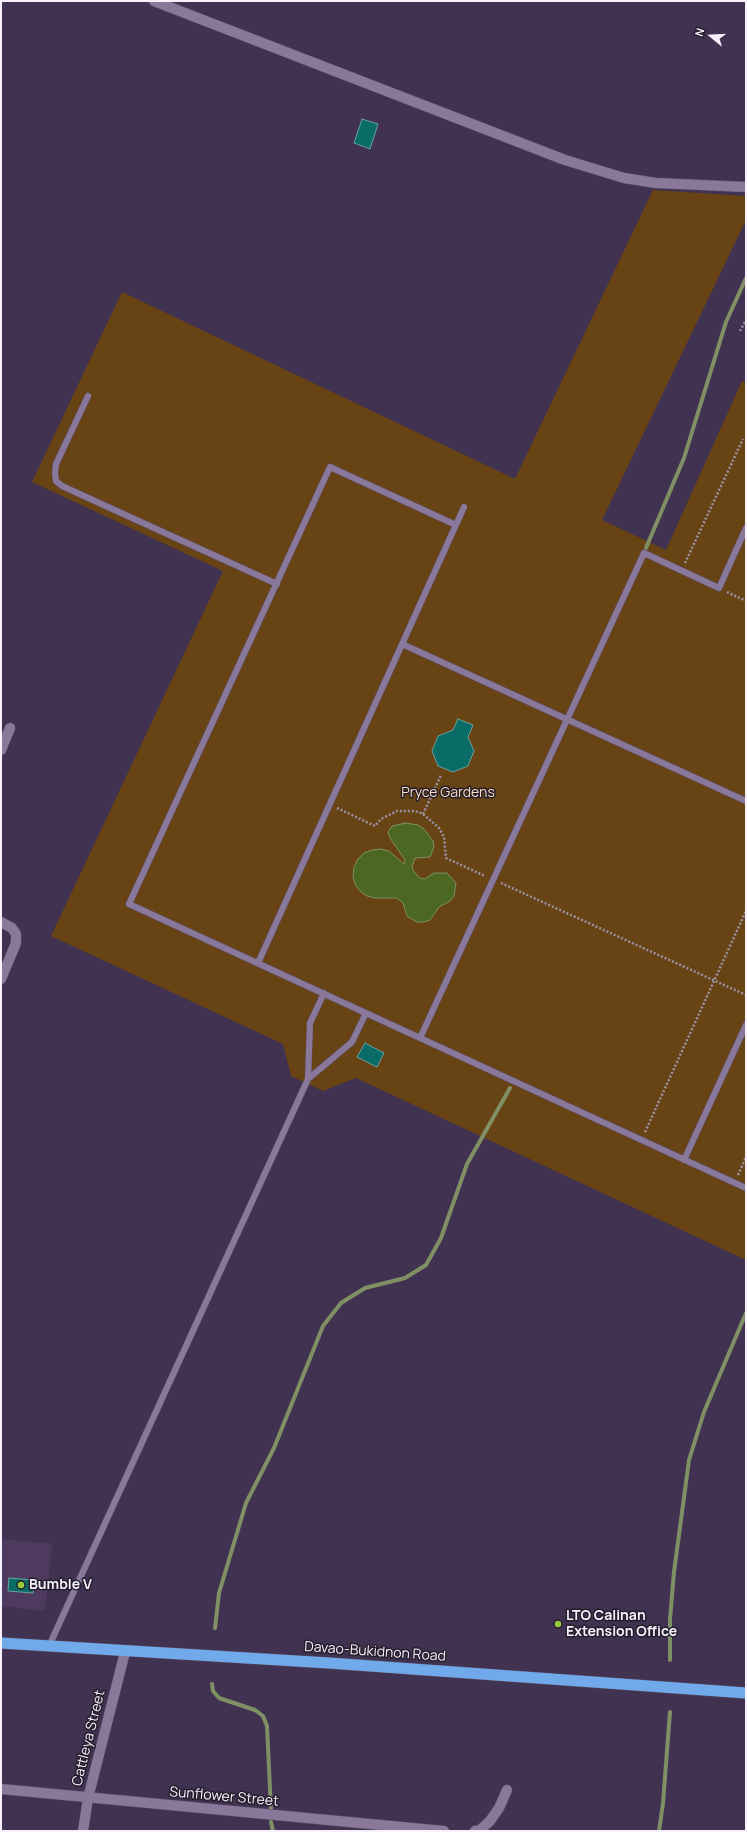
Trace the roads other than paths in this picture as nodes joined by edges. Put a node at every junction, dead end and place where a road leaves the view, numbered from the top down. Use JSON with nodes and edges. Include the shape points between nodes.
{"nodes":[{"id":1,"x":157,"y":1,"type":"edge"},
{"id":2,"x":746,"y":187,"type":"edge"},
{"id":3,"x":88,"y":396,"type":"dead end"},
{"id":4,"x":464,"y":507,"type":"dead end"},
{"id":5,"x":456,"y":525,"type":"junction"},
{"id":6,"x":746,"y":528,"type":"edge"},
{"id":7,"x":277,"y":584,"type":"junction"},
{"id":8,"x":402,"y":644,"type":"junction"},
{"id":9,"x":567,"y":719,"type":"junction"},
{"id":10,"x":10,"y":728,"type":"dead end"},
{"id":11,"x":1,"y":750,"type":"edge"},
{"id":12,"x":746,"y":801,"type":"edge"},
{"id":13,"x":1,"y":922,"type":"edge"},
{"id":14,"x":258,"y":963,"type":"junction"},
{"id":15,"x":1,"y":978,"type":"edge"},
{"id":16,"x":324,"y":993,"type":"junction"},
{"id":17,"x":366,"y":1013,"type":"junction"},
{"id":18,"x":746,"y":1025,"type":"edge"},
{"id":19,"x":420,"y":1038,"type":"junction"},
{"id":20,"x":308,"y":1079,"type":"junction"},
{"id":21,"x":684,"y":1160,"type":"junction"},
{"id":22,"x":746,"y":1188,"type":"edge"},
{"id":23,"x":1,"y":1643,"type":"edge"},
{"id":24,"x":49,"y":1646,"type":"junction"},
{"id":25,"x":125,"y":1652,"type":"junction"},
{"id":26,"x":746,"y":1693,"type":"edge"},
{"id":27,"x":1,"y":1789,"type":"edge"},
{"id":28,"x":507,"y":1790,"type":"dead end"},
{"id":29,"x":88,"y":1798,"type":"junction"},
{"id":30,"x":382,"y":1829,"type":"edge"},
{"id":31,"x":83,"y":1831,"type":"edge"},
{"id":32,"x":444,"y":1831,"type":"edge"},
{"id":33,"x":475,"y":1831,"type":"edge"}],
"edges":[{"from":1,"to":2,"type":"street","via":[[565,160],[624,178],[656,183]]},
{"from":3,"to":7,"type":"lane","via":[[56,464],[56,481]]},
{"from":4,"to":5,"type":"lane"},
{"from":5,"to":7,"type":"lane","via":[[330,467]]},
{"from":5,"to":8,"type":"lane"},
{"from":6,"to":9,"type":"lane","via":[[718,588],[644,553]]},
{"from":7,"to":14,"type":"lane","via":[[129,904]]},
{"from":8,"to":9,"type":"lane"},
{"from":8,"to":14,"type":"lane"},
{"from":9,"to":12,"type":"lane"},
{"from":9,"to":19,"type":"lane"},
{"from":10,"to":11,"type":"street"},
{"from":13,"to":15,"type":"street","via":[[12,928],[16,934],[16,943]]},
{"from":14,"to":16,"type":"lane"},
{"from":16,"to":17,"type":"lane"},
{"from":16,"to":20,"type":"lane","via":[[310,1023]]},
{"from":17,"to":19,"type":"lane"},
{"from":17,"to":20,"type":"lane","via":[[352,1042]]},
{"from":18,"to":21,"type":"lane"},
{"from":19,"to":21,"type":"lane"},
{"from":20,"to":24,"type":"lane"},
{"from":21,"to":22,"type":"lane"},
{"from":23,"to":24,"type":"highway","name":"Davao-Bukidnon Road"},
{"from":24,"to":25,"type":"highway","name":"Davao-Bukidnon Road"},
{"from":25,"to":26,"type":"highway","name":"Davao-Bukidnon Road"},
{"from":25,"to":29,"type":"street","name":"Cattleya Street"},
{"from":27,"to":29,"type":"street","name":"Sunflower Street"},
{"from":28,"to":33,"type":"street","via":[[500,1808],[490,1821]]},
{"from":29,"to":30,"type":"street","name":"Sunflower Street"},
{"from":29,"to":31,"type":"street","name":"Cattleya Street"},
{"from":30,"to":32,"type":"street","name":"Sunflower Street"}]}
